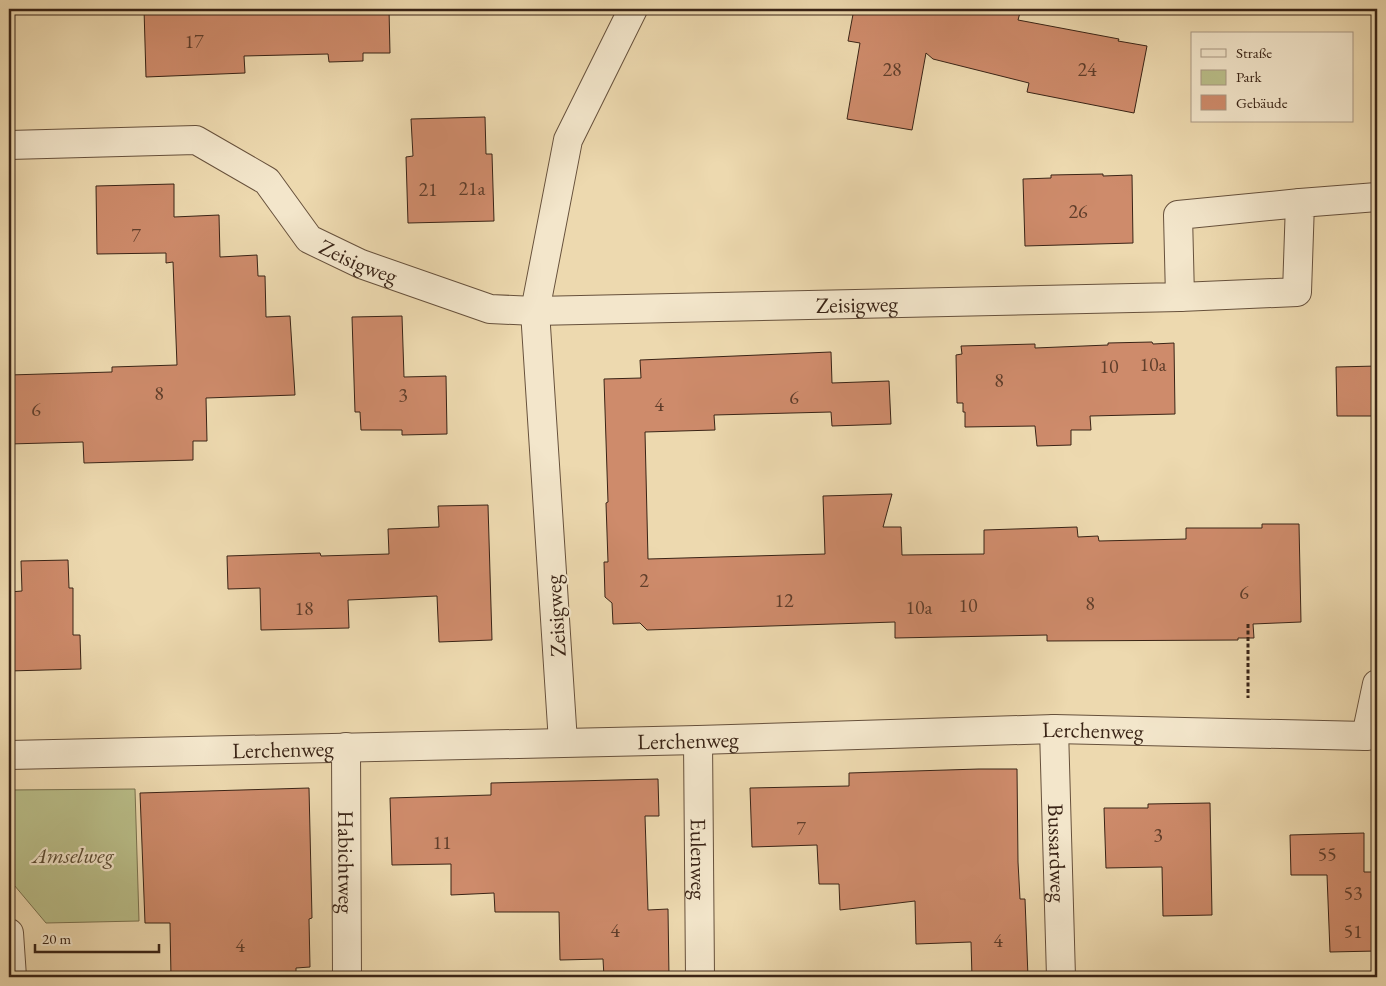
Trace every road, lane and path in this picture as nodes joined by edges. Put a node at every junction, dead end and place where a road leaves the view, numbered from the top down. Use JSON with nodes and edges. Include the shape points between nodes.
{"nodes":[{"id":1,"x":633,"y":9,"type":"edge"},
{"id":2,"x":9,"y":145,"type":"edge"},
{"id":3,"x":1377,"y":197,"type":"edge"},
{"id":4,"x":1300,"y":203,"type":"junction"},
{"id":5,"x":1180,"y":297,"type":"junction"},
{"id":6,"x":535,"y":311,"type":"junction"},
{"id":7,"x":1248,"y":624,"type":"dead end"},
{"id":8,"x":1377,"y":684,"type":"edge"},
{"id":9,"x":1054,"y":729,"type":"junction"},
{"id":10,"x":1248,"y":733,"type":"junction"},
{"id":11,"x":1374,"y":737,"type":"edge"},
{"id":12,"x":698,"y":740,"type":"junction"},
{"id":13,"x":563,"y":742,"type":"junction"},
{"id":14,"x":346,"y":747,"type":"junction"},
{"id":15,"x":9,"y":755,"type":"edge"},
{"id":16,"x":9,"y":934,"type":"edge"},
{"id":17,"x":12,"y":977,"type":"edge"},
{"id":18,"x":347,"y":977,"type":"edge"},
{"id":19,"x":700,"y":977,"type":"edge"},
{"id":20,"x":1061,"y":977,"type":"edge"}],
"edges":[{"from":1,"to":6,"type":"street","name":"Zeisigweg","via":[[568,140]]},
{"from":2,"to":6,"type":"street","name":"Zeisigweg","via":[[196,140],[267,181],[309,239],[361,264],[490,309]]},
{"from":3,"to":4,"type":"street"},
{"from":4,"to":5,"type":"street","via":[[1178,214]]},
{"from":4,"to":5,"type":"street","name":"Zeisigweg","via":[[1298,292]]},
{"from":5,"to":6,"type":"street","name":"Zeisigweg"},
{"from":6,"to":13,"type":"street","name":"Zeisigweg"},
{"from":7,"to":10,"type":"path"},
{"from":8,"to":11,"type":"street"},
{"from":9,"to":10,"type":"street","name":"Lerchenweg"},
{"from":9,"to":12,"type":"street","name":"Lerchenweg"},
{"from":9,"to":20,"type":"street","name":"Bussardweg"},
{"from":10,"to":11,"type":"street","name":"Lerchenweg"},
{"from":12,"to":13,"type":"street","name":"Lerchenweg"},
{"from":12,"to":19,"type":"street","name":"Eulenweg"},
{"from":13,"to":14,"type":"street","name":"Lerchenweg"},
{"from":14,"to":15,"type":"street","name":"Lerchenweg"},
{"from":14,"to":18,"type":"street","name":"Habichtweg"},
{"from":16,"to":17,"type":"street"}]}
